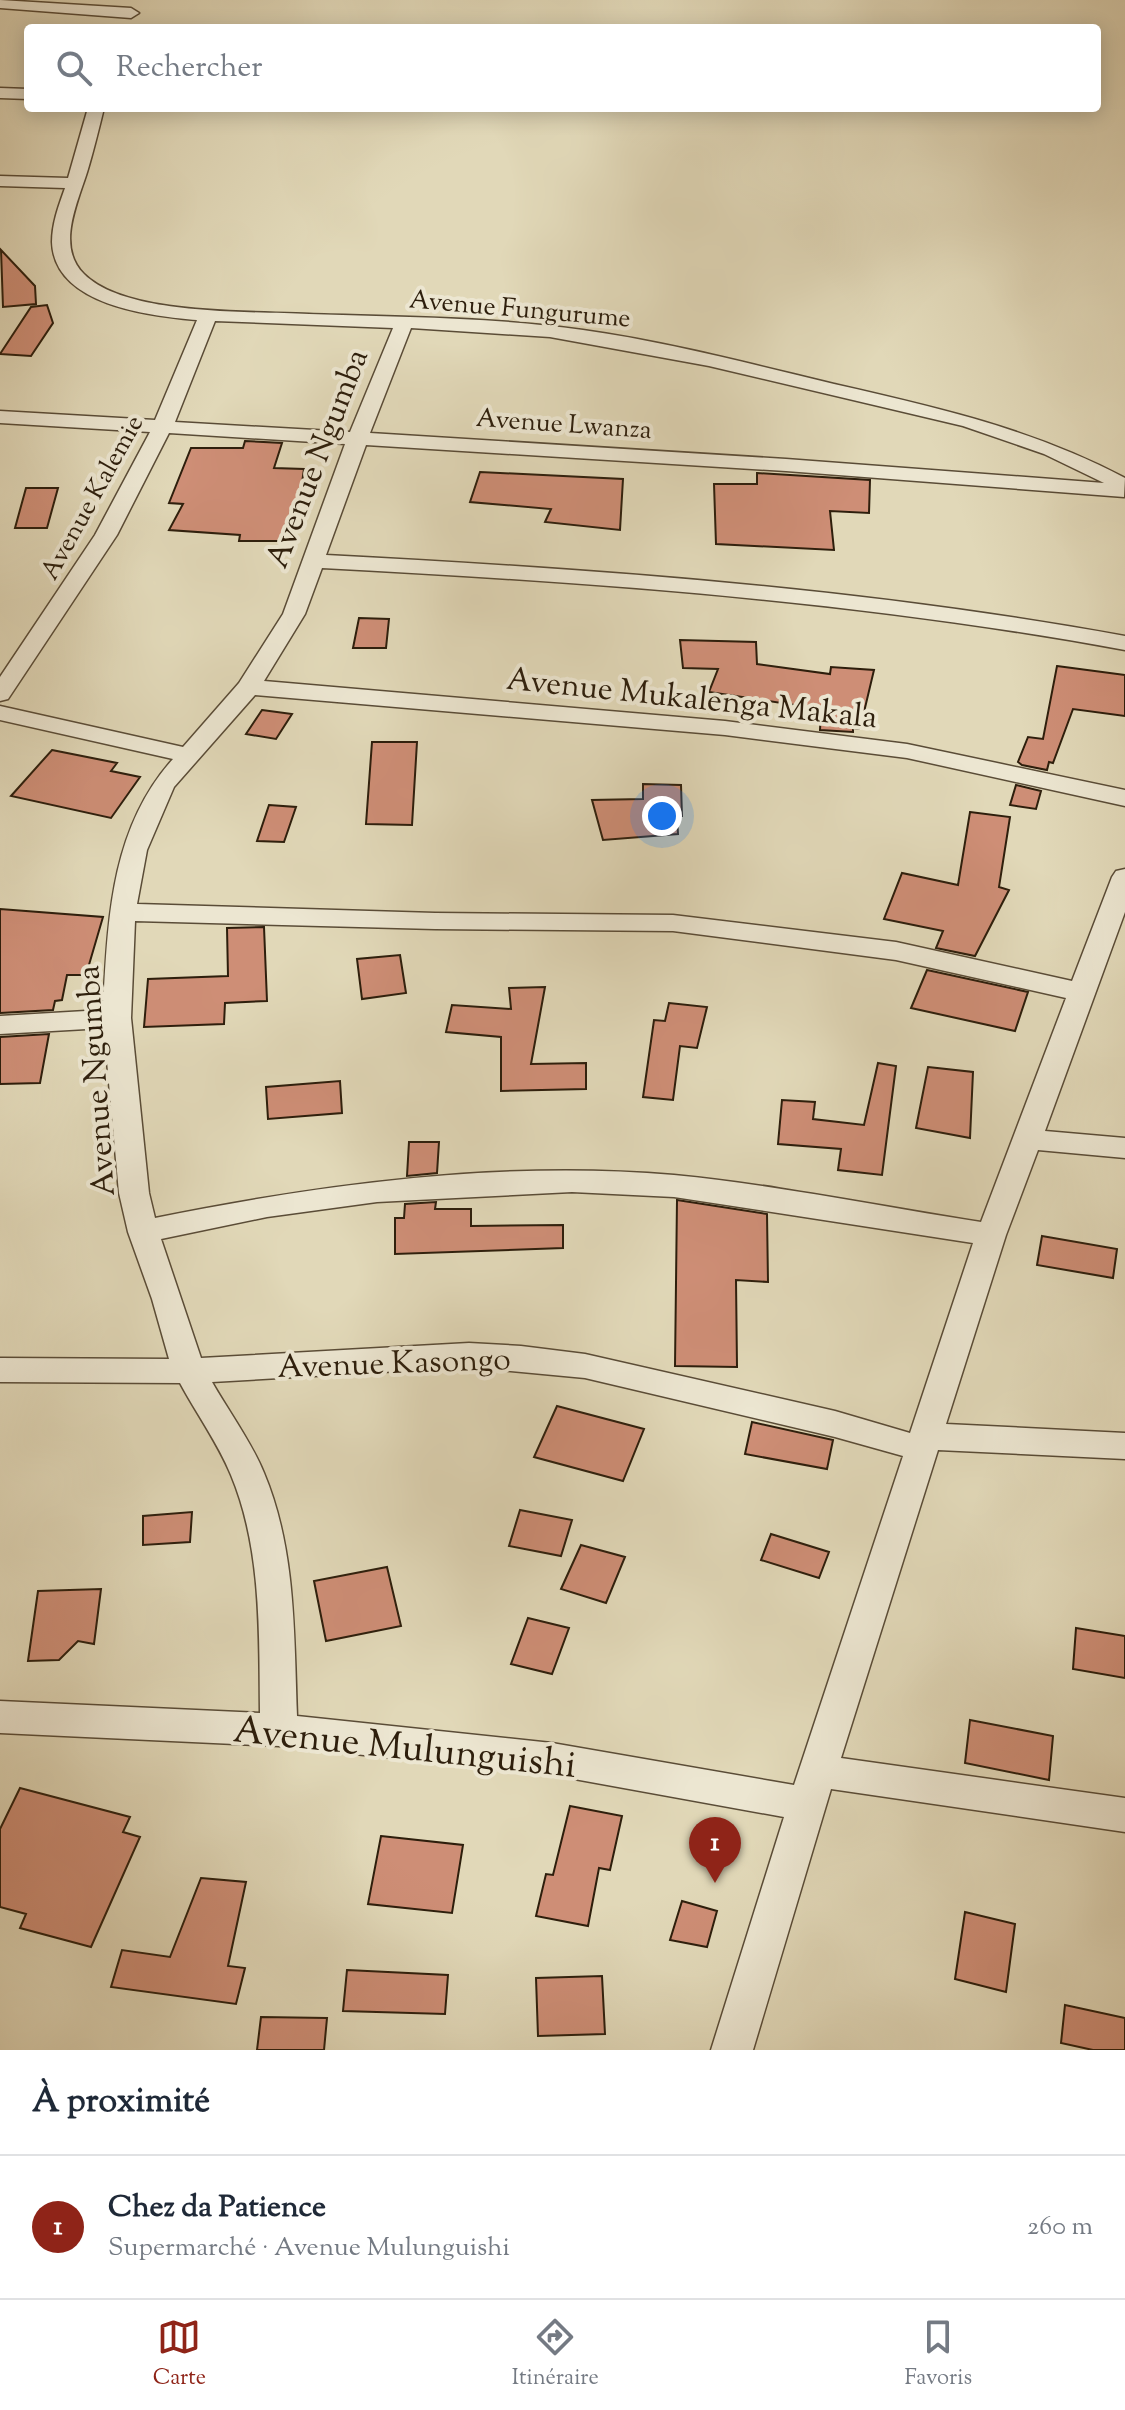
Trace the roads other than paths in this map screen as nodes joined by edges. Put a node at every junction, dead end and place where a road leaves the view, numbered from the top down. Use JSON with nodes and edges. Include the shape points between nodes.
{"nodes":[{"id":1,"x":0,"y":4,"type":"edge"},
{"id":2,"x":131,"y":14,"type":"edge"},
{"id":3,"x":0,"y":93,"type":"edge"},
{"id":4,"x":24,"y":94,"type":"edge"},
{"id":5,"x":95,"y":112,"type":"edge"},
{"id":6,"x":0,"y":181,"type":"edge"},
{"id":7,"x":76,"y":183,"type":"junction"},
{"id":8,"x":208,"y":315,"type":"junction"},
{"id":9,"x":404,"y":323,"type":"junction"},
{"id":10,"x":0,"y":417,"type":"edge"},
{"id":11,"x":163,"y":426,"type":"junction"},
{"id":12,"x":358,"y":438,"type":"junction"},
{"id":13,"x":1125,"y":488,"type":"edge"},
{"id":14,"x":314,"y":561,"type":"junction"},
{"id":15,"x":1125,"y":643,"type":"edge"},
{"id":16,"x":249,"y":687,"type":"junction"},
{"id":17,"x":0,"y":694,"type":"edge"},
{"id":18,"x":0,"y":713,"type":"edge"},
{"id":19,"x":188,"y":755,"type":"junction"},
{"id":20,"x":1125,"y":798,"type":"edge"},
{"id":21,"x":1125,"y":877,"type":"edge"},
{"id":22,"x":122,"y":912,"type":"junction"},
{"id":23,"x":1081,"y":992,"type":"junction"},
{"id":24,"x":117,"y":1018,"type":"junction"},
{"id":25,"x":0,"y":1025,"type":"edge"},
{"id":26,"x":1025,"y":1139,"type":"junction"},
{"id":27,"x":1125,"y":1148,"type":"edge"},
{"id":28,"x":143,"y":1232,"type":"junction"},
{"id":29,"x":991,"y":1235,"type":"junction"},
{"id":30,"x":0,"y":1370,"type":"edge"},
{"id":31,"x":189,"y":1371,"type":"junction"},
{"id":32,"x":924,"y":1442,"type":"junction"},
{"id":33,"x":1125,"y":1446,"type":"edge"},
{"id":34,"x":0,"y":1717,"type":"edge"},
{"id":35,"x":279,"y":1730,"type":"junction"},
{"id":36,"x":813,"y":1788,"type":"junction"},
{"id":37,"x":1125,"y":1815,"type":"edge"},
{"id":38,"x":732,"y":2050,"type":"edge"}],
"edges":[{"from":1,"to":2,"type":"street"},
{"from":3,"to":4,"type":"street"},
{"from":5,"to":7,"type":"street","name":"Avenue Fungurume"},
{"from":6,"to":7,"type":"street"},
{"from":7,"to":8,"type":"street","name":"Avenue Fungurume","via":[[62,218],[60,240],[61,253],[80,281],[120,301]]},
{"from":8,"to":9,"type":"street","name":"Avenue Fungurume"},
{"from":8,"to":11,"type":"street","name":"Avenue Kalemie"},
{"from":9,"to":12,"type":"street","name":"Avenue Ngumba"},
{"from":9,"to":13,"type":"street","name":"Avenue Fungurume","via":[[581,335],[741,368],[988,427],[1050,449]]},
{"from":10,"to":11,"type":"street","name":"Avenue Lwanza"},
{"from":11,"to":12,"type":"street","name":"Avenue Lwanza"},
{"from":11,"to":17,"type":"street","name":"Avenue Kalemie","via":[[93,559]]},
{"from":12,"to":13,"type":"street","name":"Avenue Lwanza"},
{"from":12,"to":14,"type":"street","name":"Avenue Ngumba"},
{"from":14,"to":15,"type":"street","via":[[797,595]]},
{"from":14,"to":16,"type":"street","name":"Avenue Ngumba","via":[[294,614]]},
{"from":16,"to":19,"type":"street","name":"Avenue Ngumba"},
{"from":16,"to":20,"type":"street","name":"Avenue Mukalenga Makala","via":[[725,728],[877,747]]},
{"from":18,"to":19,"type":"street"},
{"from":19,"to":22,"type":"street","name":"Avenue Ngumba","via":[[148,812]]},
{"from":21,"to":23,"type":"street"},
{"from":22,"to":23,"type":"street","via":[[673,923],[896,951]]},
{"from":22,"to":24,"type":"street","name":"Avenue Ngumba"},
{"from":23,"to":26,"type":"street"},
{"from":24,"to":25,"type":"street"},
{"from":24,"to":28,"type":"street","name":"Avenue Ngumba","via":[[134,1193]]},
{"from":26,"to":27,"type":"street"},
{"from":26,"to":29,"type":"street"},
{"from":28,"to":29,"type":"street","via":[[267,1206],[377,1191],[572,1181],[729,1193]]},
{"from":28,"to":31,"type":"street","name":"Avenue Ngumba"},
{"from":29,"to":32,"type":"street"},
{"from":30,"to":31,"type":"street","name":"Avenue Kasongo"},
{"from":31,"to":32,"type":"street","name":"Avenue Kasongo","via":[[438,1356],[521,1358],[585,1366]]},
{"from":31,"to":35,"type":"street","name":"Avenue Ngumba","via":[[247,1472],[260,1510],[276,1615]]},
{"from":32,"to":33,"type":"street","name":"Avenue Kasongo"},
{"from":32,"to":36,"type":"street"},
{"from":34,"to":35,"type":"street","name":"Avenue Mulunguishi"},
{"from":35,"to":36,"type":"street","name":"Avenue Mulunguishi"},
{"from":36,"to":37,"type":"street","name":"Avenue Mulunguishi"},
{"from":36,"to":38,"type":"street"}]}
